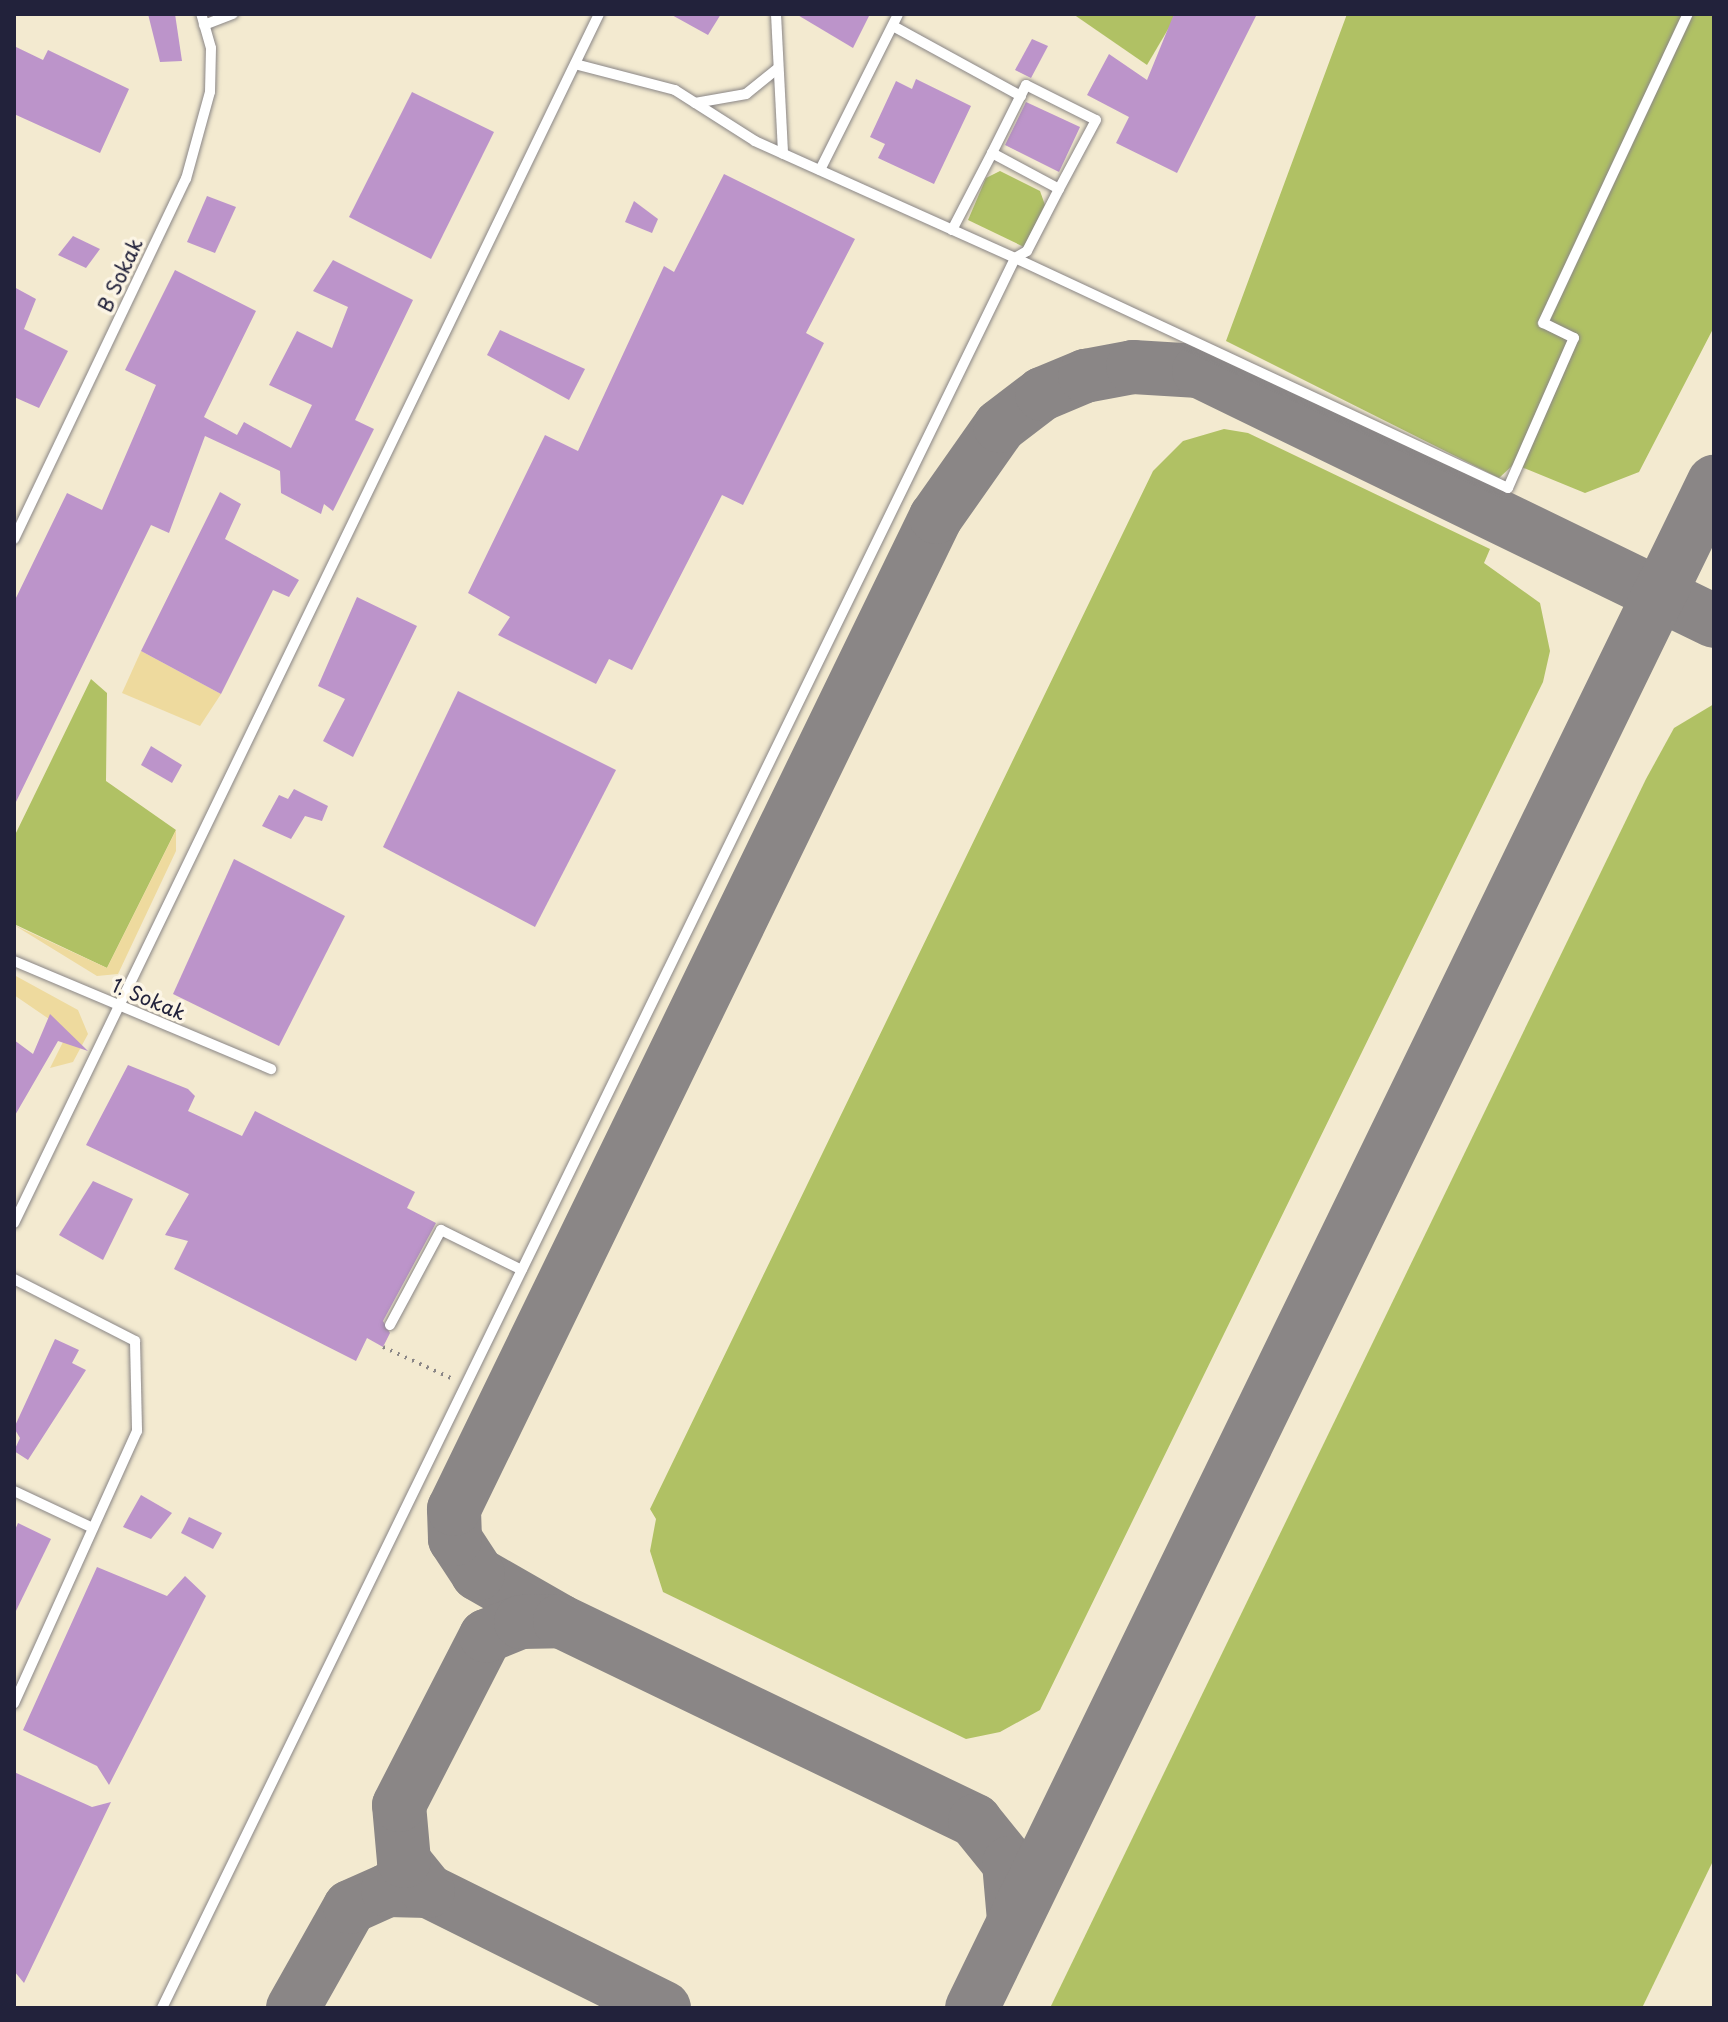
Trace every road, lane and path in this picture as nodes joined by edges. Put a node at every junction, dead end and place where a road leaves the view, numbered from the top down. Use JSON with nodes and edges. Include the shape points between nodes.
{"nodes":[{"id":1,"x":233,"y":14,"type":"edge"},
{"id":2,"x":599,"y":14,"type":"edge"},
{"id":3,"x":776,"y":14,"type":"edge"},
{"id":4,"x":898,"y":14,"type":"edge"},
{"id":5,"x":1688,"y":14,"type":"edge"},
{"id":6,"x":202,"y":20,"type":"edge"},
{"id":7,"x":893,"y":26,"type":"junction"},
{"id":8,"x":575,"y":64,"type":"junction"},
{"id":9,"x":777,"y":69,"type":"junction"},
{"id":10,"x":1021,"y":96,"type":"junction"},
{"id":11,"x":695,"y":103,"type":"junction"},
{"id":12,"x":992,"y":153,"type":"junction"},
{"id":13,"x":783,"y":154,"type":"junction"},
{"id":14,"x":820,"y":170,"type":"junction"},
{"id":15,"x":1059,"y":189,"type":"junction"},
{"id":16,"x":952,"y":230,"type":"junction"},
{"id":17,"x":1015,"y":258,"type":"junction"},
{"id":18,"x":14,"y":539,"type":"edge"},
{"id":19,"x":14,"y":961,"type":"edge"},
{"id":20,"x":119,"y":1007,"type":"junction"},
{"id":21,"x":271,"y":1069,"type":"dead end"},
{"id":22,"x":14,"y":1223,"type":"edge"},
{"id":23,"x":522,"y":1270,"type":"junction"},
{"id":24,"x":14,"y":1279,"type":"edge"},
{"id":25,"x":390,"y":1325,"type":"dead end"},
{"id":26,"x":383,"y":1347,"type":"dead end"},
{"id":27,"x":466,"y":1385,"type":"junction"},
{"id":28,"x":14,"y":1491,"type":"edge"},
{"id":29,"x":93,"y":1528,"type":"junction"},
{"id":30,"x":14,"y":1704,"type":"edge"},
{"id":31,"x":162,"y":2008,"type":"edge"}],
"edges":[{"from":1,"to":6,"type":"lane"},
{"from":2,"to":8,"type":"lane"},
{"from":3,"to":9,"type":"lane"},
{"from":4,"to":7,"type":"lane"},
{"from":5,"to":17,"type":"lane","via":[[1543,323],[1574,338],[1508,488]]},
{"from":6,"to":18,"type":"lane","name":"B Sokak","via":[[210,92],[186,179]]},
{"from":7,"to":10,"type":"lane"},
{"from":7,"to":14,"type":"lane"},
{"from":8,"to":11,"type":"lane","via":[[646,79]]},
{"from":8,"to":20,"type":"lane"},
{"from":9,"to":11,"type":"lane","via":[[746,94]]},
{"from":9,"to":13,"type":"lane"},
{"from":10,"to":12,"type":"lane"},
{"from":10,"to":15,"type":"lane","via":[[1026,85],[1096,120]]},
{"from":11,"to":13,"type":"lane"},
{"from":12,"to":15,"type":"lane"},
{"from":12,"to":16,"type":"lane"},
{"from":13,"to":14,"type":"lane"},
{"from":14,"to":16,"type":"lane"},
{"from":15,"to":17,"type":"lane","via":[[1027,251]]},
{"from":16,"to":17,"type":"lane"},
{"from":17,"to":23,"type":"lane"},
{"from":19,"to":20,"type":"lane","name":"1. Sokak"},
{"from":20,"to":21,"type":"lane","name":"1. Sokak"},
{"from":20,"to":22,"type":"lane"},
{"from":23,"to":25,"type":"lane","via":[[441,1230]]},
{"from":23,"to":27,"type":"lane"},
{"from":24,"to":29,"type":"lane","via":[[135,1341],[137,1431]]},
{"from":26,"to":27,"type":"path"},
{"from":27,"to":31,"type":"lane"},
{"from":28,"to":29,"type":"lane"},
{"from":29,"to":30,"type":"lane"}]}
